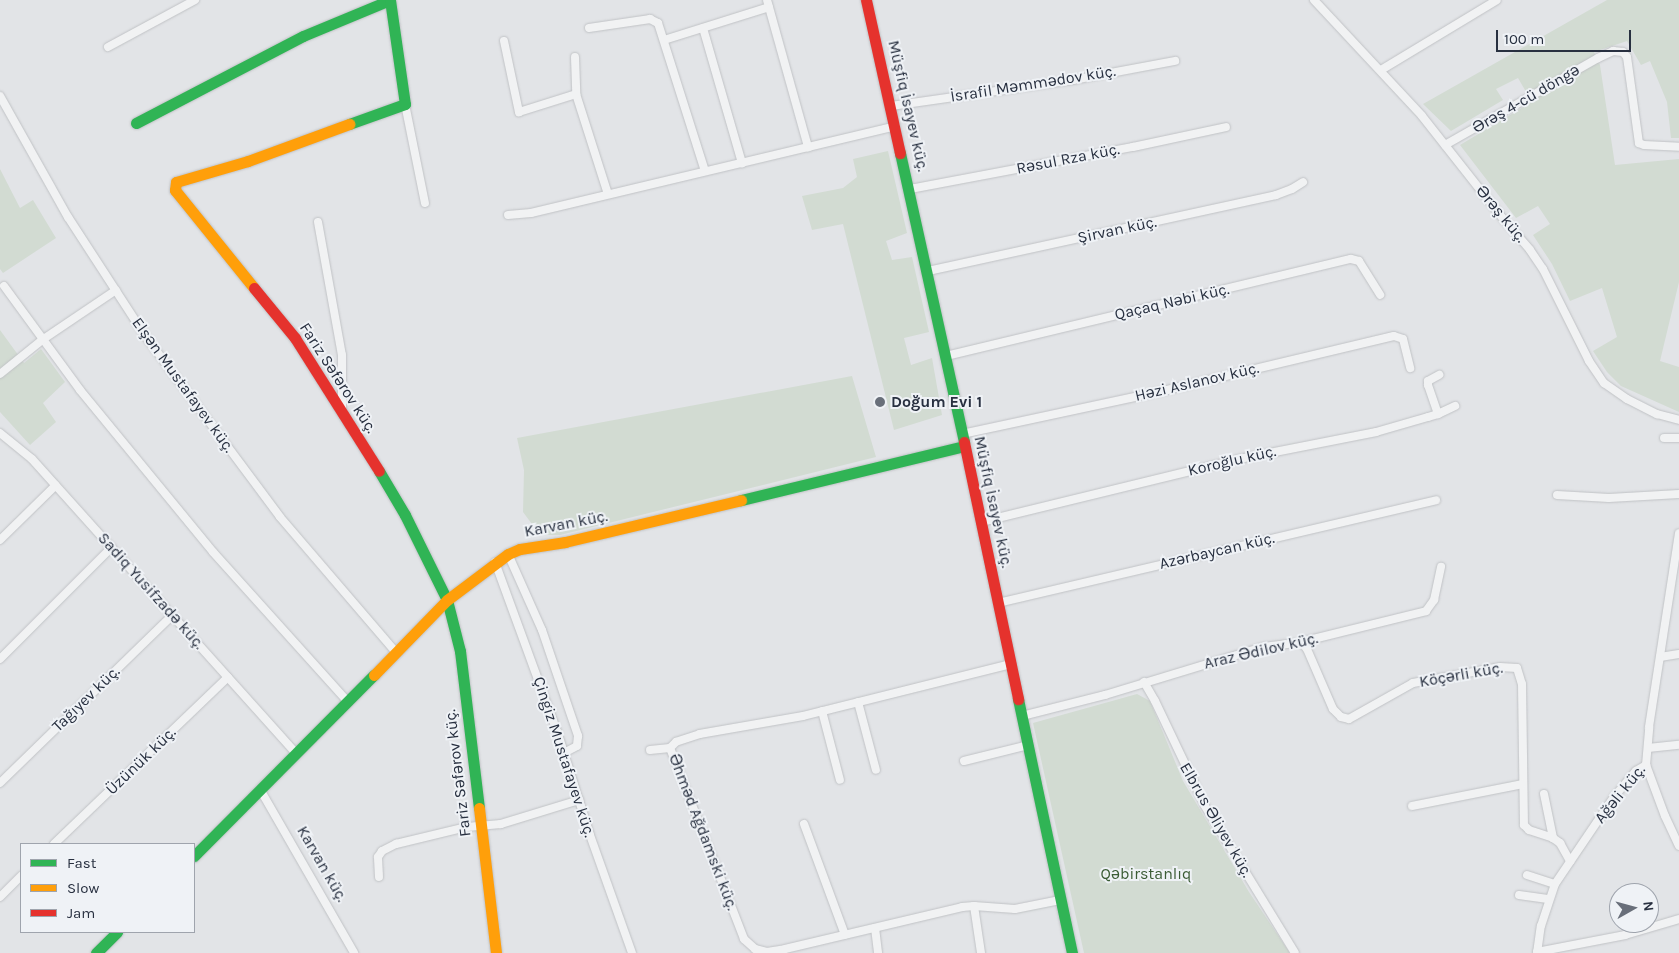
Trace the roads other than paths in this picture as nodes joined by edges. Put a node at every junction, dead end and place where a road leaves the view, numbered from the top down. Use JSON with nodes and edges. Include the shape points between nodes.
{"nodes":[{"id":1,"x":195,"y":0,"type":"edge"},
{"id":2,"x":390,"y":0,"type":"edge"},
{"id":3,"x":866,"y":0,"type":"edge"},
{"id":4,"x":1497,"y":0,"type":"edge"},
{"id":5,"x":1318,"y":1,"type":"edge"},
{"id":6,"x":768,"y":4,"type":"edge"},
{"id":7,"x":589,"y":28,"type":"dead end"},
{"id":8,"x":703,"y":28,"type":"junction"},
{"id":9,"x":664,"y":40,"type":"junction"},
{"id":10,"x":504,"y":42,"type":"dead end"},
{"id":11,"x":108,"y":47,"type":"dead end"},
{"id":12,"x":574,"y":57,"type":"dead end"},
{"id":13,"x":1175,"y":61,"type":"dead end"},
{"id":14,"x":1381,"y":70,"type":"junction"},
{"id":15,"x":576,"y":94,"type":"junction"},
{"id":16,"x":0,"y":96,"type":"edge"},
{"id":17,"x":405,"y":104,"type":"junction"},
{"id":18,"x":891,"y":106,"type":"junction"},
{"id":19,"x":136,"y":123,"type":"dead end"},
{"id":20,"x":896,"y":126,"type":"junction"},
{"id":21,"x":1226,"y":127,"type":"dead end"},
{"id":22,"x":1445,"y":145,"type":"junction"},
{"id":23,"x":808,"y":147,"type":"junction"},
{"id":24,"x":1679,"y":147,"type":"edge"},
{"id":25,"x":742,"y":163,"type":"junction"},
{"id":26,"x":706,"y":171,"type":"junction"},
{"id":27,"x":1303,"y":182,"type":"dead end"},
{"id":28,"x":910,"y":189,"type":"junction"},
{"id":29,"x":608,"y":194,"type":"junction"},
{"id":30,"x":425,"y":202,"type":"dead end"},
{"id":31,"x":508,"y":215,"type":"dead end"},
{"id":32,"x":318,"y":222,"type":"dead end"},
{"id":33,"x":928,"y":271,"type":"junction"},
{"id":34,"x":4,"y":286,"type":"dead end"},
{"id":35,"x":116,"y":290,"type":"junction"},
{"id":36,"x":1380,"y":295,"type":"dead end"},
{"id":37,"x":42,"y":340,"type":"junction"},
{"id":38,"x":946,"y":356,"type":"junction"},
{"id":39,"x":1410,"y":368,"type":"dead end"},
{"id":40,"x":0,"y":374,"type":"edge"},
{"id":41,"x":1439,"y":375,"type":"dead end"},
{"id":42,"x":1455,"y":406,"type":"dead end"},
{"id":43,"x":342,"y":410,"type":"junction"},
{"id":44,"x":1438,"y":414,"type":"junction"},
{"id":45,"x":1679,"y":420,"type":"edge"},
{"id":46,"x":0,"y":433,"type":"edge"},
{"id":47,"x":962,"y":434,"type":"junction"},
{"id":48,"x":1664,"y":438,"type":"dead end"},
{"id":49,"x":1679,"y":438,"type":"edge"},
{"id":50,"x":964,"y":446,"type":"junction"},
{"id":51,"x":56,"y":485,"type":"junction"},
{"id":52,"x":1679,"y":494,"type":"edge"},
{"id":53,"x":1557,"y":495,"type":"dead end"},
{"id":54,"x":1436,"y":500,"type":"dead end"},
{"id":55,"x":981,"y":522,"type":"junction"},
{"id":56,"x":1679,"y":533,"type":"edge"},
{"id":57,"x":0,"y":540,"type":"edge"},
{"id":58,"x":112,"y":547,"type":"junction"},
{"id":59,"x":508,"y":554,"type":"junction"},
{"id":60,"x":495,"y":562,"type":"junction"},
{"id":61,"x":1441,"y":567,"type":"dead end"},
{"id":62,"x":1670,"y":594,"type":"junction"},
{"id":63,"x":1679,"y":594,"type":"edge"},
{"id":64,"x":447,"y":600,"type":"junction"},
{"id":65,"x":998,"y":603,"type":"junction"},
{"id":66,"x":173,"y":615,"type":"junction"},
{"id":67,"x":1301,"y":642,"type":"junction"},
{"id":68,"x":396,"y":652,"type":"junction"},
{"id":69,"x":1679,"y":654,"type":"edge"},
{"id":70,"x":1660,"y":658,"type":"junction"},
{"id":71,"x":0,"y":659,"type":"edge"},
{"id":72,"x":1011,"y":664,"type":"junction"},
{"id":73,"x":228,"y":677,"type":"junction"},
{"id":74,"x":1144,"y":682,"type":"junction"},
{"id":75,"x":347,"y":701,"type":"junction"},
{"id":76,"x":858,"y":702,"type":"junction"},
{"id":77,"x":822,"y":711,"type":"junction"},
{"id":78,"x":1022,"y":716,"type":"junction"},
{"id":79,"x":1028,"y":745,"type":"junction"},
{"id":80,"x":1679,"y":745,"type":"edge"},
{"id":81,"x":670,"y":748,"type":"junction"},
{"id":82,"x":1648,"y":748,"type":"junction"},
{"id":83,"x":650,"y":750,"type":"dead end"},
{"id":84,"x":564,"y":753,"type":"junction"},
{"id":85,"x":297,"y":754,"type":"junction"},
{"id":86,"x":964,"y":761,"type":"dead end"},
{"id":87,"x":1646,"y":765,"type":"junction"},
{"id":88,"x":876,"y":770,"type":"dead end"},
{"id":89,"x":840,"y":780,"type":"dead end"},
{"id":90,"x":0,"y":783,"type":"edge"},
{"id":91,"x":1523,"y":784,"type":"junction"},
{"id":92,"x":261,"y":792,"type":"junction"},
{"id":93,"x":1544,"y":794,"type":"dead end"},
{"id":94,"x":579,"y":800,"type":"junction"},
{"id":95,"x":1412,"y":806,"type":"dead end"},
{"id":96,"x":804,"y":824,"type":"dead end"},
{"id":97,"x":481,"y":826,"type":"junction"},
{"id":98,"x":1553,"y":838,"type":"junction"},
{"id":99,"x":55,"y":843,"type":"edge"},
{"id":100,"x":1679,"y":846,"type":"edge"},
{"id":101,"x":195,"y":855,"type":"edge"},
{"id":102,"x":1570,"y":860,"type":"junction"},
{"id":103,"x":1527,"y":875,"type":"dead end"},
{"id":104,"x":20,"y":877,"type":"edge"},
{"id":105,"x":379,"y":877,"type":"dead end"},
{"id":106,"x":1554,"y":884,"type":"junction"},
{"id":107,"x":1519,"y":895,"type":"dead end"},
{"id":108,"x":0,"y":897,"type":"edge"},
{"id":109,"x":1548,"y":899,"type":"junction"},
{"id":110,"x":1060,"y":900,"type":"junction"},
{"id":111,"x":974,"y":906,"type":"junction"},
{"id":112,"x":1679,"y":919,"type":"edge"},
{"id":113,"x":875,"y":928,"type":"junction"},
{"id":114,"x":116,"y":933,"type":"edge"},
{"id":115,"x":845,"y":935,"type":"junction"},
{"id":116,"x":96,"y":953,"type":"edge"},
{"id":117,"x":354,"y":953,"type":"edge"},
{"id":118,"x":496,"y":953,"type":"edge"},
{"id":119,"x":632,"y":953,"type":"edge"},
{"id":120,"x":878,"y":953,"type":"edge"},
{"id":121,"x":981,"y":953,"type":"edge"},
{"id":122,"x":1072,"y":953,"type":"edge"},
{"id":123,"x":1295,"y":953,"type":"edge"},
{"id":124,"x":1537,"y":953,"type":"edge"}],
"edges":[{"from":1,"to":11,"type":"street"},
{"from":2,"to":17,"type":"street"},
{"from":2,"to":19,"type":"street","via":[[303,36]]},
{"from":3,"to":18,"type":"street","name":"Müşfiq İsayev küç."},
{"from":4,"to":14,"type":"street"},
{"from":5,"to":14,"type":"street","name":"Ərəş küç."},
{"from":6,"to":8,"type":"street"},
{"from":6,"to":23,"type":"street"},
{"from":7,"to":9,"type":"street","via":[[656,20]]},
{"from":8,"to":9,"type":"street"},
{"from":8,"to":25,"type":"street"},
{"from":9,"to":26,"type":"street"},
{"from":10,"to":15,"type":"street","via":[[519,112]]},
{"from":12,"to":15,"type":"street"},
{"from":13,"to":18,"type":"street","name":"İsrafil Məmmədov küç."},
{"from":14,"to":22,"type":"street","name":"Ərəş küç."},
{"from":15,"to":29,"type":"street"},
{"from":16,"to":35,"type":"street","name":"Elşən Mustafayev küç.","via":[[68,217]]},
{"from":17,"to":30,"type":"street"},
{"from":17,"to":43,"type":"street","name":"Fariz Səfərov küç.","via":[[248,160],[180,180],[175,186],[177,195],[257,288],[295,338]]},
{"from":18,"to":20,"type":"street","name":"Müşfiq İsayev küç."},
{"from":20,"to":23,"type":"street"},
{"from":20,"to":28,"type":"street","name":"Müşfiq İsayev küç."},
{"from":21,"to":28,"type":"street","name":"Rəsul Rza küç."},
{"from":22,"to":24,"type":"street","name":"Ərəş 4-cü döngə","via":[[1613,51],[1623,52],[1627,57],[1639,143]]},
{"from":22,"to":45,"type":"street","name":"Ərəş küç.","via":[[1543,269],[1589,361],[1604,383],[1657,414]]},
{"from":23,"to":25,"type":"street"},
{"from":25,"to":26,"type":"street"},
{"from":26,"to":29,"type":"street"},
{"from":27,"to":33,"type":"street","name":"Şirvan küç.","via":[[1276,196]]},
{"from":28,"to":33,"type":"street","name":"Müşfiq İsayev küç."},
{"from":29,"to":31,"type":"street","via":[[531,213]]},
{"from":32,"to":43,"type":"street","via":[[342,355]]},
{"from":33,"to":38,"type":"street","name":"Müşfiq İsayev küç."},
{"from":34,"to":37,"type":"street"},
{"from":35,"to":37,"type":"street"},
{"from":35,"to":68,"type":"street","name":"Elşən Mustafayev küç.","via":[[146,337],[280,517]]},
{"from":36,"to":38,"type":"street","name":"Qaçaq Nəbi küç.","via":[[1359,261],[1350,259]]},
{"from":37,"to":40,"type":"street"},
{"from":37,"to":75,"type":"street","via":[[213,552]]},
{"from":38,"to":47,"type":"street","name":"Müşfiq İsayev küç."},
{"from":39,"to":47,"type":"street","name":"Həzi Aslanov küç.","via":[[1403,339],[1394,336]]},
{"from":41,"to":44,"type":"street","via":[[1428,382]]},
{"from":42,"to":44,"type":"street","name":"Koroğlu küç."},
{"from":43,"to":64,"type":"street","name":"Fariz Səfərov küç.","via":[[405,515]]},
{"from":44,"to":55,"type":"street","name":"Koroğlu küç.","via":[[1376,432],[1239,459]]},
{"from":46,"to":51,"type":"street","name":"Sadiq Yusifzadə küç.","via":[[32,459]]},
{"from":47,"to":50,"type":"street","name":"Müşfiq İsayev küç."},
{"from":48,"to":49,"type":"street"},
{"from":50,"to":55,"type":"street","name":"Müşfiq İsayev küç."},
{"from":50,"to":59,"type":"street","name":"Karvan küç."},
{"from":51,"to":57,"type":"street"},
{"from":51,"to":58,"type":"street","name":"Sadiq Yusifzadə küç."},
{"from":52,"to":53,"type":"street","via":[[1608,498]]},
{"from":54,"to":65,"type":"street","name":"Azərbaycan küç."},
{"from":55,"to":65,"type":"street","name":"Müşfiq İsayev küç."},
{"from":56,"to":62,"type":"street","name":"Ağəli küç."},
{"from":58,"to":66,"type":"street","name":"Sadiq Yusifzadə küç."},
{"from":58,"to":71,"type":"street"},
{"from":59,"to":60,"type":"street","name":"Karvan küç."},
{"from":59,"to":84,"type":"street","via":[[542,630],[578,736],[577,746]]},
{"from":60,"to":64,"type":"street","name":"Karvan küç."},
{"from":60,"to":84,"type":"street","name":"Çingiz Mustafayev küç."},
{"from":61,"to":67,"type":"street","name":"Araz Ədilov küç.","via":[[1434,600],[1426,610]]},
{"from":62,"to":63,"type":"street"},
{"from":62,"to":70,"type":"street","name":"Ağəli küç."},
{"from":64,"to":68,"type":"street","name":"Karvan küç."},
{"from":64,"to":97,"type":"street","name":"Fariz Səfərov küç.","via":[[460,651]]},
{"from":65,"to":72,"type":"street","name":"Müşfiq İsayev küç."},
{"from":66,"to":73,"type":"street","name":"Sadiq Yusifzadə küç."},
{"from":66,"to":90,"type":"street","name":"Tağıyev küç."},
{"from":67,"to":74,"type":"street","name":"Araz Ədilov küç.","via":[[1264,647]]},
{"from":67,"to":91,"type":"street","name":"Köçərli küç.","via":[[1333,709],[1341,717],[1349,719],[1419,681],[1500,667],[1517,668],[1522,684]]},
{"from":68,"to":75,"type":"street","name":"Karvan küç."},
{"from":69,"to":70,"type":"street"},
{"from":70,"to":82,"type":"street","name":"Ağəli küç."},
{"from":72,"to":76,"type":"street","name":"Əhməd Ağdamski küç."},
{"from":72,"to":78,"type":"street","name":"Müşfiq İsayev küç."},
{"from":73,"to":85,"type":"street","name":"Sadiq Yusifzadə küç."},
{"from":73,"to":99,"type":"street","name":"Üzünük küç."},
{"from":74,"to":78,"type":"street","name":"Araz Ədilov küç."},
{"from":74,"to":123,"type":"street","name":"Elbrus Əliyev küç.","via":[[1205,806]]},
{"from":75,"to":85,"type":"street","name":"Karvan küç."},
{"from":76,"to":77,"type":"street","name":"Əhməd Ağdamski küç."},
{"from":76,"to":88,"type":"street"},
{"from":77,"to":81,"type":"street","name":"Əhməd Ağdamski küç.","via":[[700,734],[676,742]]},
{"from":77,"to":89,"type":"street"},
{"from":78,"to":79,"type":"street","name":"Müşfiq İsayev küç."},
{"from":79,"to":86,"type":"street"},
{"from":79,"to":110,"type":"street","name":"Müşfiq İsayev küç."},
{"from":80,"to":82,"type":"street"},
{"from":81,"to":83,"type":"street"},
{"from":81,"to":115,"type":"street","name":"Əhməd Ağdamski küç.","via":[[744,939],[755,949],[768,952]]},
{"from":82,"to":87,"type":"street","name":"Ağəli küç."},
{"from":84,"to":94,"type":"street","name":"Çingiz Mustafayev küç."},
{"from":85,"to":92,"type":"street","name":"Karvan küç."},
{"from":87,"to":100,"type":"street"},
{"from":87,"to":102,"type":"street","name":"Ağəli küç.","via":[[1629,778]]},
{"from":91,"to":95,"type":"street"},
{"from":91,"to":98,"type":"street","name":"Köçərli küç.","via":[[1524,825],[1529,830]]},
{"from":92,"to":101,"type":"street","name":"Karvan küç."},
{"from":92,"to":117,"type":"street","name":"Karvan küç."},
{"from":93,"to":98,"type":"street"},
{"from":94,"to":97,"type":"street","via":[[501,824]]},
{"from":94,"to":119,"type":"street","name":"Çingiz Mustafayev küç."},
{"from":96,"to":115,"type":"street"},
{"from":97,"to":105,"type":"street","via":[[396,844],[382,851],[378,857]]},
{"from":97,"to":118,"type":"street","name":"Fariz Səfərov küç."},
{"from":98,"to":102,"type":"street"},
{"from":102,"to":106,"type":"street","name":"Ağəli küç."},
{"from":103,"to":106,"type":"street"},
{"from":104,"to":108,"type":"street"},
{"from":106,"to":109,"type":"street","name":"Ağəli küç."},
{"from":107,"to":109,"type":"street"},
{"from":109,"to":124,"type":"street","name":"Ağəli küç."},
{"from":110,"to":111,"type":"street","name":"Əhməd Ağdamski küç.","via":[[1015,909]]},
{"from":110,"to":122,"type":"street","name":"Müşfiq İsayev küç."},
{"from":111,"to":113,"type":"street","name":"Əhməd Ağdamski küç."},
{"from":111,"to":121,"type":"street"},
{"from":112,"to":124,"type":"street","via":[[1625,935]]},
{"from":113,"to":115,"type":"street","name":"Əhməd Ağdamski küç."},
{"from":113,"to":120,"type":"street"},
{"from":114,"to":116,"type":"street"}]}
